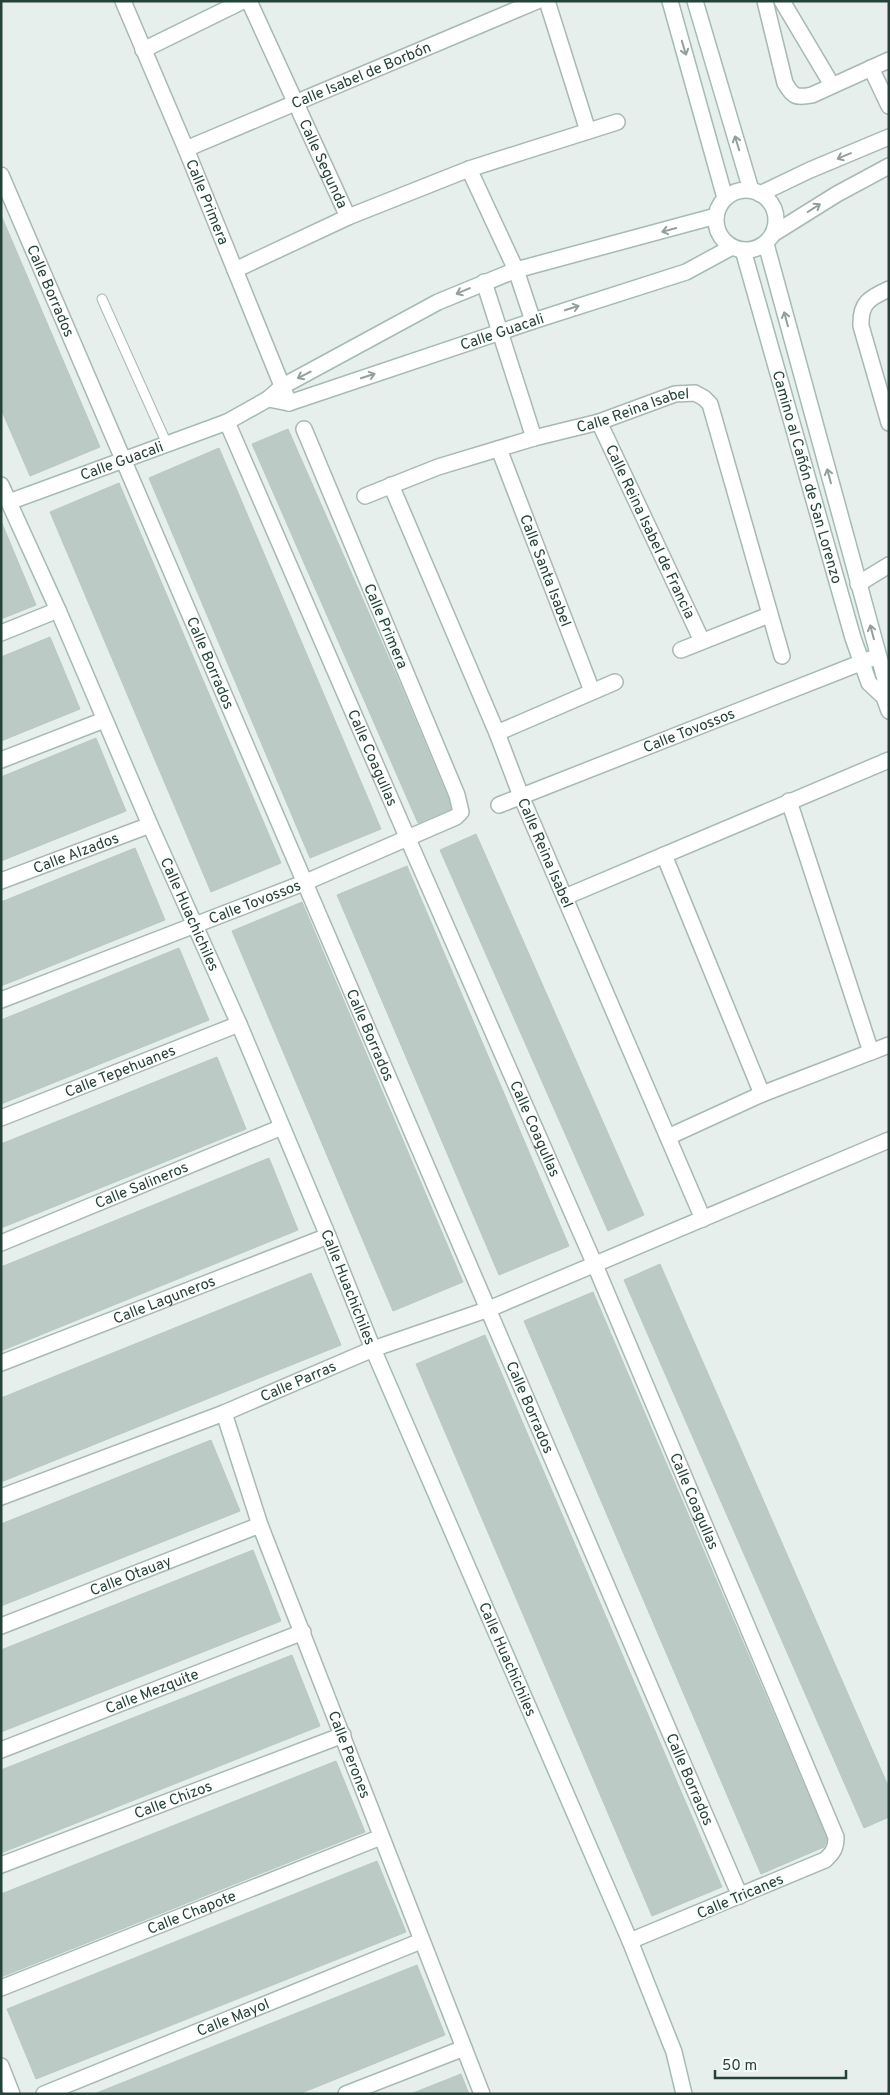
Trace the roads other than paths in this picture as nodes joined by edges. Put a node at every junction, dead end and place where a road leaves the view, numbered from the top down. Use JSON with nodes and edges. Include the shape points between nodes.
{"nodes":[{"id":1,"x":123,"y":1,"type":"edge"},
{"id":2,"x":243,"y":1,"type":"edge"},
{"id":3,"x":249,"y":1,"type":"edge"},
{"id":4,"x":537,"y":1,"type":"edge"},
{"id":5,"x":546,"y":1,"type":"edge"},
{"id":6,"x":670,"y":1,"type":"edge"},
{"id":7,"x":695,"y":1,"type":"edge"},
{"id":8,"x":765,"y":1,"type":"edge"},
{"id":9,"x":782,"y":1,"type":"edge"},
{"id":10,"x":143,"y":50,"type":"junction"},
{"id":11,"x":889,"y":60,"type":"edge"},
{"id":12,"x":871,"y":68,"type":"junction"},
{"id":13,"x":832,"y":85,"type":"junction"},
{"id":14,"x":296,"y":103,"type":"junction"},
{"id":15,"x":889,"y":106,"type":"edge"},
{"id":16,"x":617,"y":122,"type":"dead end"},
{"id":17,"x":588,"y":132,"type":"junction"},
{"id":18,"x":889,"y":137,"type":"edge"},
{"id":19,"x":186,"y":148,"type":"junction"},
{"id":20,"x":889,"y":166,"type":"edge"},
{"id":21,"x":469,"y":170,"type":"junction"},
{"id":22,"x":1,"y":175,"type":"edge"},
{"id":23,"x":756,"y":192,"type":"junction"},
{"id":24,"x":726,"y":198,"type":"junction"},
{"id":25,"x":716,"y":216,"type":"junction"},
{"id":26,"x":348,"y":217,"type":"junction"},
{"id":27,"x":769,"y":239,"type":"junction"},
{"id":28,"x":737,"y":249,"type":"junction"},
{"id":29,"x":235,"y":270,"type":"junction"},
{"id":30,"x":516,"y":270,"type":"junction"},
{"id":31,"x":484,"y":282,"type":"junction"},
{"id":32,"x":889,"y":289,"type":"edge"},
{"id":33,"x":102,"y":299,"type":"dead end"},
{"id":34,"x":533,"y":321,"type":"junction"},
{"id":35,"x":499,"y":333,"type":"junction"},
{"id":36,"x":333,"y":360,"type":"junction"},
{"id":37,"x":342,"y":384,"type":"junction"},
{"id":38,"x":283,"y":386,"type":"junction"},
{"id":39,"x":268,"y":399,"type":"junction"},
{"id":40,"x":289,"y":403,"type":"junction"},
{"id":41,"x":227,"y":422,"type":"junction"},
{"id":42,"x":599,"y":422,"type":"junction"},
{"id":43,"x":889,"y":423,"type":"edge"},
{"id":44,"x":304,"y":429,"type":"dead end"},
{"id":45,"x":534,"y":438,"type":"junction"},
{"id":46,"x":167,"y":444,"type":"junction"},
{"id":47,"x":499,"y":449,"type":"junction"},
{"id":48,"x":124,"y":461,"type":"junction"},
{"id":49,"x":1,"y":485,"type":"edge"},
{"id":50,"x":391,"y":485,"type":"junction"},
{"id":51,"x":365,"y":496,"type":"dead end"},
{"id":52,"x":5,"y":504,"type":"edge"},
{"id":53,"x":889,"y":565,"type":"edge"},
{"id":54,"x":858,"y":584,"type":"junction"},
{"id":55,"x":58,"y":610,"type":"junction"},
{"id":56,"x":769,"y":615,"type":"junction"},
{"id":57,"x":1,"y":633,"type":"edge"},
{"id":58,"x":702,"y":641,"type":"junction"},
{"id":59,"x":681,"y":650,"type":"dead end"},
{"id":60,"x":782,"y":656,"type":"dead end"},
{"id":61,"x":878,"y":656,"type":"junction"},
{"id":62,"x":862,"y":662,"type":"junction"},
{"id":63,"x":887,"y":679,"type":"edge"},
{"id":64,"x":615,"y":682,"type":"dead end"},
{"id":65,"x":869,"y":683,"type":"junction"},
{"id":66,"x":592,"y":691,"type":"junction"},
{"id":67,"x":886,"y":704,"type":"edge"},
{"id":68,"x":104,"y":720,"type":"junction"},
{"id":69,"x":497,"y":733,"type":"junction"},
{"id":70,"x":1,"y":760,"type":"edge"},
{"id":71,"x":889,"y":760,"type":"edge"},
{"id":72,"x":520,"y":796,"type":"junction"},
{"id":73,"x":789,"y":801,"type":"junction"},
{"id":74,"x":499,"y":805,"type":"dead end"},
{"id":75,"x":452,"y":820,"type":"joint"},
{"id":76,"x":150,"y":825,"type":"junction"},
{"id":77,"x":408,"y":839,"type":"junction"},
{"id":78,"x":664,"y":855,"type":"junction"},
{"id":79,"x":1,"y":881,"type":"edge"},
{"id":80,"x":306,"y":882,"type":"junction"},
{"id":81,"x":566,"y":897,"type":"junction"},
{"id":82,"x":194,"y":925,"type":"junction"},
{"id":83,"x":1,"y":1000,"type":"edge"},
{"id":84,"x":239,"y":1024,"type":"junction"},
{"id":85,"x":889,"y":1046,"type":"edge"},
{"id":86,"x":871,"y":1052,"type":"junction"},
{"id":87,"x":762,"y":1094,"type":"junction"},
{"id":88,"x":1,"y":1118,"type":"edge"},
{"id":89,"x":282,"y":1127,"type":"junction"},
{"id":90,"x":668,"y":1137,"type":"junction"},
{"id":91,"x":889,"y":1140,"type":"edge"},
{"id":92,"x":703,"y":1219,"type":"junction"},
{"id":93,"x":328,"y":1236,"type":"junction"},
{"id":94,"x":1,"y":1243,"type":"edge"},
{"id":95,"x":595,"y":1265,"type":"junction"},
{"id":96,"x":489,"y":1309,"type":"junction"},
{"id":97,"x":373,"y":1349,"type":"junction"},
{"id":98,"x":1,"y":1363,"type":"edge"},
{"id":99,"x":224,"y":1413,"type":"junction"},
{"id":100,"x":1,"y":1497,"type":"edge"},
{"id":101,"x":260,"y":1524,"type":"junction"},
{"id":102,"x":1,"y":1626,"type":"edge"},
{"id":103,"x":303,"y":1632,"type":"junction"},
{"id":104,"x":343,"y":1735,"type":"junction"},
{"id":105,"x":1,"y":1750,"type":"edge"},
{"id":106,"x":381,"y":1837,"type":"junction"},
{"id":107,"x":836,"y":1837,"type":"joint"},
{"id":108,"x":1,"y":1865,"type":"edge"},
{"id":109,"x":740,"y":1896,"type":"junction"},
{"id":110,"x":421,"y":1941,"type":"junction"},
{"id":111,"x":630,"y":1941,"type":"junction"},
{"id":112,"x":1,"y":1988,"type":"edge"},
{"id":113,"x":464,"y":2048,"type":"junction"},
{"id":114,"x":1,"y":2066,"type":"edge"},
{"id":115,"x":12,"y":2094,"type":"edge"},
{"id":116,"x":44,"y":2094,"type":"edge"},
{"id":117,"x":346,"y":2094,"type":"edge"},
{"id":118,"x":482,"y":2094,"type":"edge"},
{"id":119,"x":684,"y":2094,"type":"edge"}],
"edges":[{"from":1,"to":10,"type":"street","name":"Calle Primera"},
{"from":2,"to":10,"type":"street"},
{"from":3,"to":14,"type":"street","name":"Calle Segunda"},
{"from":4,"to":14,"type":"street","name":"Calle Isabel de Borbón"},
{"from":5,"to":17,"type":"street"},
{"from":6,"to":24,"type":"street","one_way":true},
{"from":23,"to":7,"type":"street","one_way":true},
{"from":8,"to":13,"type":"street","via":[[785,83],[791,93],[800,98]]},
{"from":9,"to":13,"type":"street"},
{"from":10,"to":19,"type":"street","name":"Calle Primera"},
{"from":11,"to":12,"type":"street"},
{"from":12,"to":13,"type":"street"},
{"from":12,"to":15,"type":"street"},
{"from":14,"to":19,"type":"street","name":"Calle Isabel de Borbón"},
{"from":14,"to":26,"type":"street","name":"Calle Segunda"},
{"from":16,"to":17,"type":"street"},
{"from":17,"to":21,"type":"street"},
{"from":18,"to":23,"type":"street","one_way":true},
{"from":19,"to":29,"type":"street","name":"Calle Primera"},
{"from":27,"to":20,"type":"street","one_way":true,"via":[[837,194]]},
{"from":21,"to":26,"type":"street"},
{"from":21,"to":30,"type":"street"},
{"from":22,"to":48,"type":"street","name":"Calle Borrados"},
{"from":23,"to":24,"type":"street","via":[[736,192]]},
{"from":23,"to":27,"type":"street","via":[[770,201],[775,212],[776,223]]},
{"from":24,"to":25,"type":"street"},
{"from":25,"to":28,"type":"street","via":[[722,239]]},
{"from":25,"to":30,"type":"street","name":"Calle Guacali","one_way":true},
{"from":26,"to":29,"type":"street"},
{"from":27,"to":28,"type":"street","via":[[755,249]]},
{"from":54,"to":27,"type":"street","name":"Camino al Cañón de San Lorenzo","one_way":true},
{"from":34,"to":28,"type":"street","name":"Calle Guacali","one_way":true,"via":[[686,272]]},
{"from":28,"to":62,"type":"street","name":"Camino al Cañón de San Lorenzo"},
{"from":29,"to":38,"type":"street","name":"Calle Primera"},
{"from":30,"to":31,"type":"street","name":"Calle Guacali"},
{"from":30,"to":34,"type":"street"},
{"from":31,"to":35,"type":"street"},
{"from":31,"to":36,"type":"street","name":"Calle Guacali","one_way":true,"via":[[438,302]]},
{"from":32,"to":43,"type":"street","via":[[867,302],[860,313],[860,326]]},
{"from":33,"to":46,"type":"lane"},
{"from":34,"to":35,"type":"street","name":"Calle Guacali"},
{"from":37,"to":35,"type":"street","name":"Calle Guacali","one_way":true},
{"from":35,"to":45,"type":"street"},
{"from":36,"to":37,"type":"street"},
{"from":36,"to":38,"type":"street","name":"Calle Guacali","one_way":true},
{"from":37,"to":40,"type":"street","name":"Calle Guacali"},
{"from":38,"to":39,"type":"street","name":"Calle Guacali"},
{"from":38,"to":40,"type":"street","name":"Calle Primera"},
{"from":39,"to":40,"type":"street"},
{"from":39,"to":41,"type":"street","name":"Calle Guacali"},
{"from":41,"to":46,"type":"street","name":"Calle Guacali"},
{"from":41,"to":77,"type":"street","name":"Calle Coagullas"},
{"from":42,"to":45,"type":"street","name":"Calle Reina Isabel"},
{"from":42,"to":56,"type":"street","name":"Calle Reina Isabel","via":[[675,394],[695,393],[710,404]]},
{"from":42,"to":58,"type":"street","name":"Calle Reina Isabel de Francia"},
{"from":44,"to":75,"type":"street","name":"Calle Primera","via":[[460,802],[461,812]]},
{"from":45,"to":47,"type":"street","name":"Calle Reina Isabel"},
{"from":46,"to":48,"type":"street","name":"Calle Guacali"},
{"from":47,"to":50,"type":"street","name":"Calle Reina Isabel"},
{"from":47,"to":66,"type":"street","name":"Calle Santa Isabel"},
{"from":48,"to":52,"type":"street","name":"Calle Guacali"},
{"from":48,"to":80,"type":"street","name":"Calle Borrados"},
{"from":49,"to":52,"type":"street","name":"Calle Huachichiles"},
{"from":50,"to":51,"type":"street","name":"Calle Reina Isabel"},
{"from":50,"to":69,"type":"street","name":"Calle Reina Isabel"},
{"from":52,"to":55,"type":"street","name":"Calle Huachichiles"},
{"from":53,"to":54,"type":"street"},
{"from":61,"to":54,"type":"street","name":"Camino al Cañón de San Lorenzo","one_way":true},
{"from":55,"to":57,"type":"street"},
{"from":55,"to":68,"type":"street","name":"Calle Huachichiles"},
{"from":56,"to":58,"type":"street"},
{"from":56,"to":60,"type":"street","name":"Calle Reina Isabel"},
{"from":58,"to":59,"type":"street"},
{"from":61,"to":62,"type":"street","name":"Calle Tovossos"},
{"from":61,"to":63,"type":"street","name":"Camino al Cañón de San Lorenzo"},
{"from":62,"to":65,"type":"street","name":"Camino al Cañón de San Lorenzo"},
{"from":62,"to":72,"type":"street","name":"Calle Tovossos"},
{"from":63,"to":65,"type":"street"},
{"from":63,"to":67,"type":"street","name":"Camino al Cañón de San Lorenzo"},
{"from":64,"to":66,"type":"street"},
{"from":65,"to":67,"type":"street","name":"Camino al Cañón de San Lorenzo"},
{"from":66,"to":69,"type":"street"},
{"from":68,"to":70,"type":"street"},
{"from":68,"to":76,"type":"street","name":"Calle Huachichiles"},
{"from":69,"to":72,"type":"street","name":"Calle Reina Isabel"},
{"from":71,"to":73,"type":"street"},
{"from":72,"to":74,"type":"street","name":"Calle Tovossos"},
{"from":72,"to":81,"type":"street","name":"Calle Reina Isabel"},
{"from":73,"to":78,"type":"street"},
{"from":73,"to":86,"type":"street"},
{"from":75,"to":77,"type":"street","name":"Calle Tovossos"},
{"from":76,"to":79,"type":"street","name":"Calle Alzados"},
{"from":76,"to":82,"type":"street","name":"Calle Huachichiles"},
{"from":77,"to":80,"type":"street","name":"Calle Tovossos"},
{"from":77,"to":95,"type":"street","name":"Calle Coagullas"},
{"from":78,"to":81,"type":"street"},
{"from":78,"to":87,"type":"street"},
{"from":80,"to":82,"type":"street","name":"Calle Tovossos"},
{"from":80,"to":96,"type":"street","name":"Calle Borrados"},
{"from":81,"to":90,"type":"street","name":"Calle Reina Isabel"},
{"from":82,"to":83,"type":"street","name":"Calle Tovossos"},
{"from":82,"to":84,"type":"street","name":"Calle Huachichiles"},
{"from":84,"to":88,"type":"street","name":"Calle Tepehuanes"},
{"from":84,"to":89,"type":"street","name":"Calle Huachichiles"},
{"from":85,"to":86,"type":"street"},
{"from":86,"to":87,"type":"street"},
{"from":87,"to":90,"type":"street"},
{"from":89,"to":93,"type":"street","name":"Calle Huachichiles"},
{"from":89,"to":94,"type":"street","name":"Calle Salineros"},
{"from":90,"to":92,"type":"street","name":"Calle Reina Isabel"},
{"from":91,"to":92,"type":"street","name":"Calle Parras"},
{"from":92,"to":95,"type":"street","name":"Calle Parras"},
{"from":93,"to":97,"type":"street","name":"Calle Huachichiles"},
{"from":93,"to":98,"type":"street","name":"Calle Laguneros"},
{"from":95,"to":96,"type":"street","name":"Calle Parras"},
{"from":95,"to":107,"type":"street","name":"Calle Coagullas"},
{"from":96,"to":97,"type":"street","name":"Calle Parras"},
{"from":96,"to":109,"type":"street","name":"Calle Borrados"},
{"from":97,"to":99,"type":"street","name":"Calle Parras"},
{"from":97,"to":111,"type":"street","name":"Calle Huachichiles"},
{"from":99,"to":100,"type":"street","name":"Calle Parras"},
{"from":99,"to":101,"type":"street","name":"Calle Perones"},
{"from":101,"to":102,"type":"street","name":"Calle Otauay"},
{"from":101,"to":103,"type":"street","name":"Calle Perones"},
{"from":103,"to":104,"type":"street","name":"Calle Perones"},
{"from":103,"to":105,"type":"street","name":"Calle Mezquite"},
{"from":104,"to":106,"type":"street","name":"Calle Perones"},
{"from":104,"to":108,"type":"street","name":"Calle Chizos"},
{"from":106,"to":110,"type":"street","name":"Calle Perones"},
{"from":106,"to":112,"type":"street","name":"Calle Chapote"},
{"from":107,"to":109,"type":"street","name":"Calle Tricanes","via":[[833,1854],[825,1860]]},
{"from":109,"to":111,"type":"street","name":"Calle Tricanes"},
{"from":110,"to":113,"type":"street","name":"Calle Perones"},
{"from":110,"to":116,"type":"street","name":"Calle Mayol"},
{"from":111,"to":119,"type":"street","name":"Calle Huachichiles","via":[[674,2052]]},
{"from":113,"to":117,"type":"street"},
{"from":113,"to":118,"type":"street","name":"Calle Perones"},
{"from":114,"to":115,"type":"street"}]}
